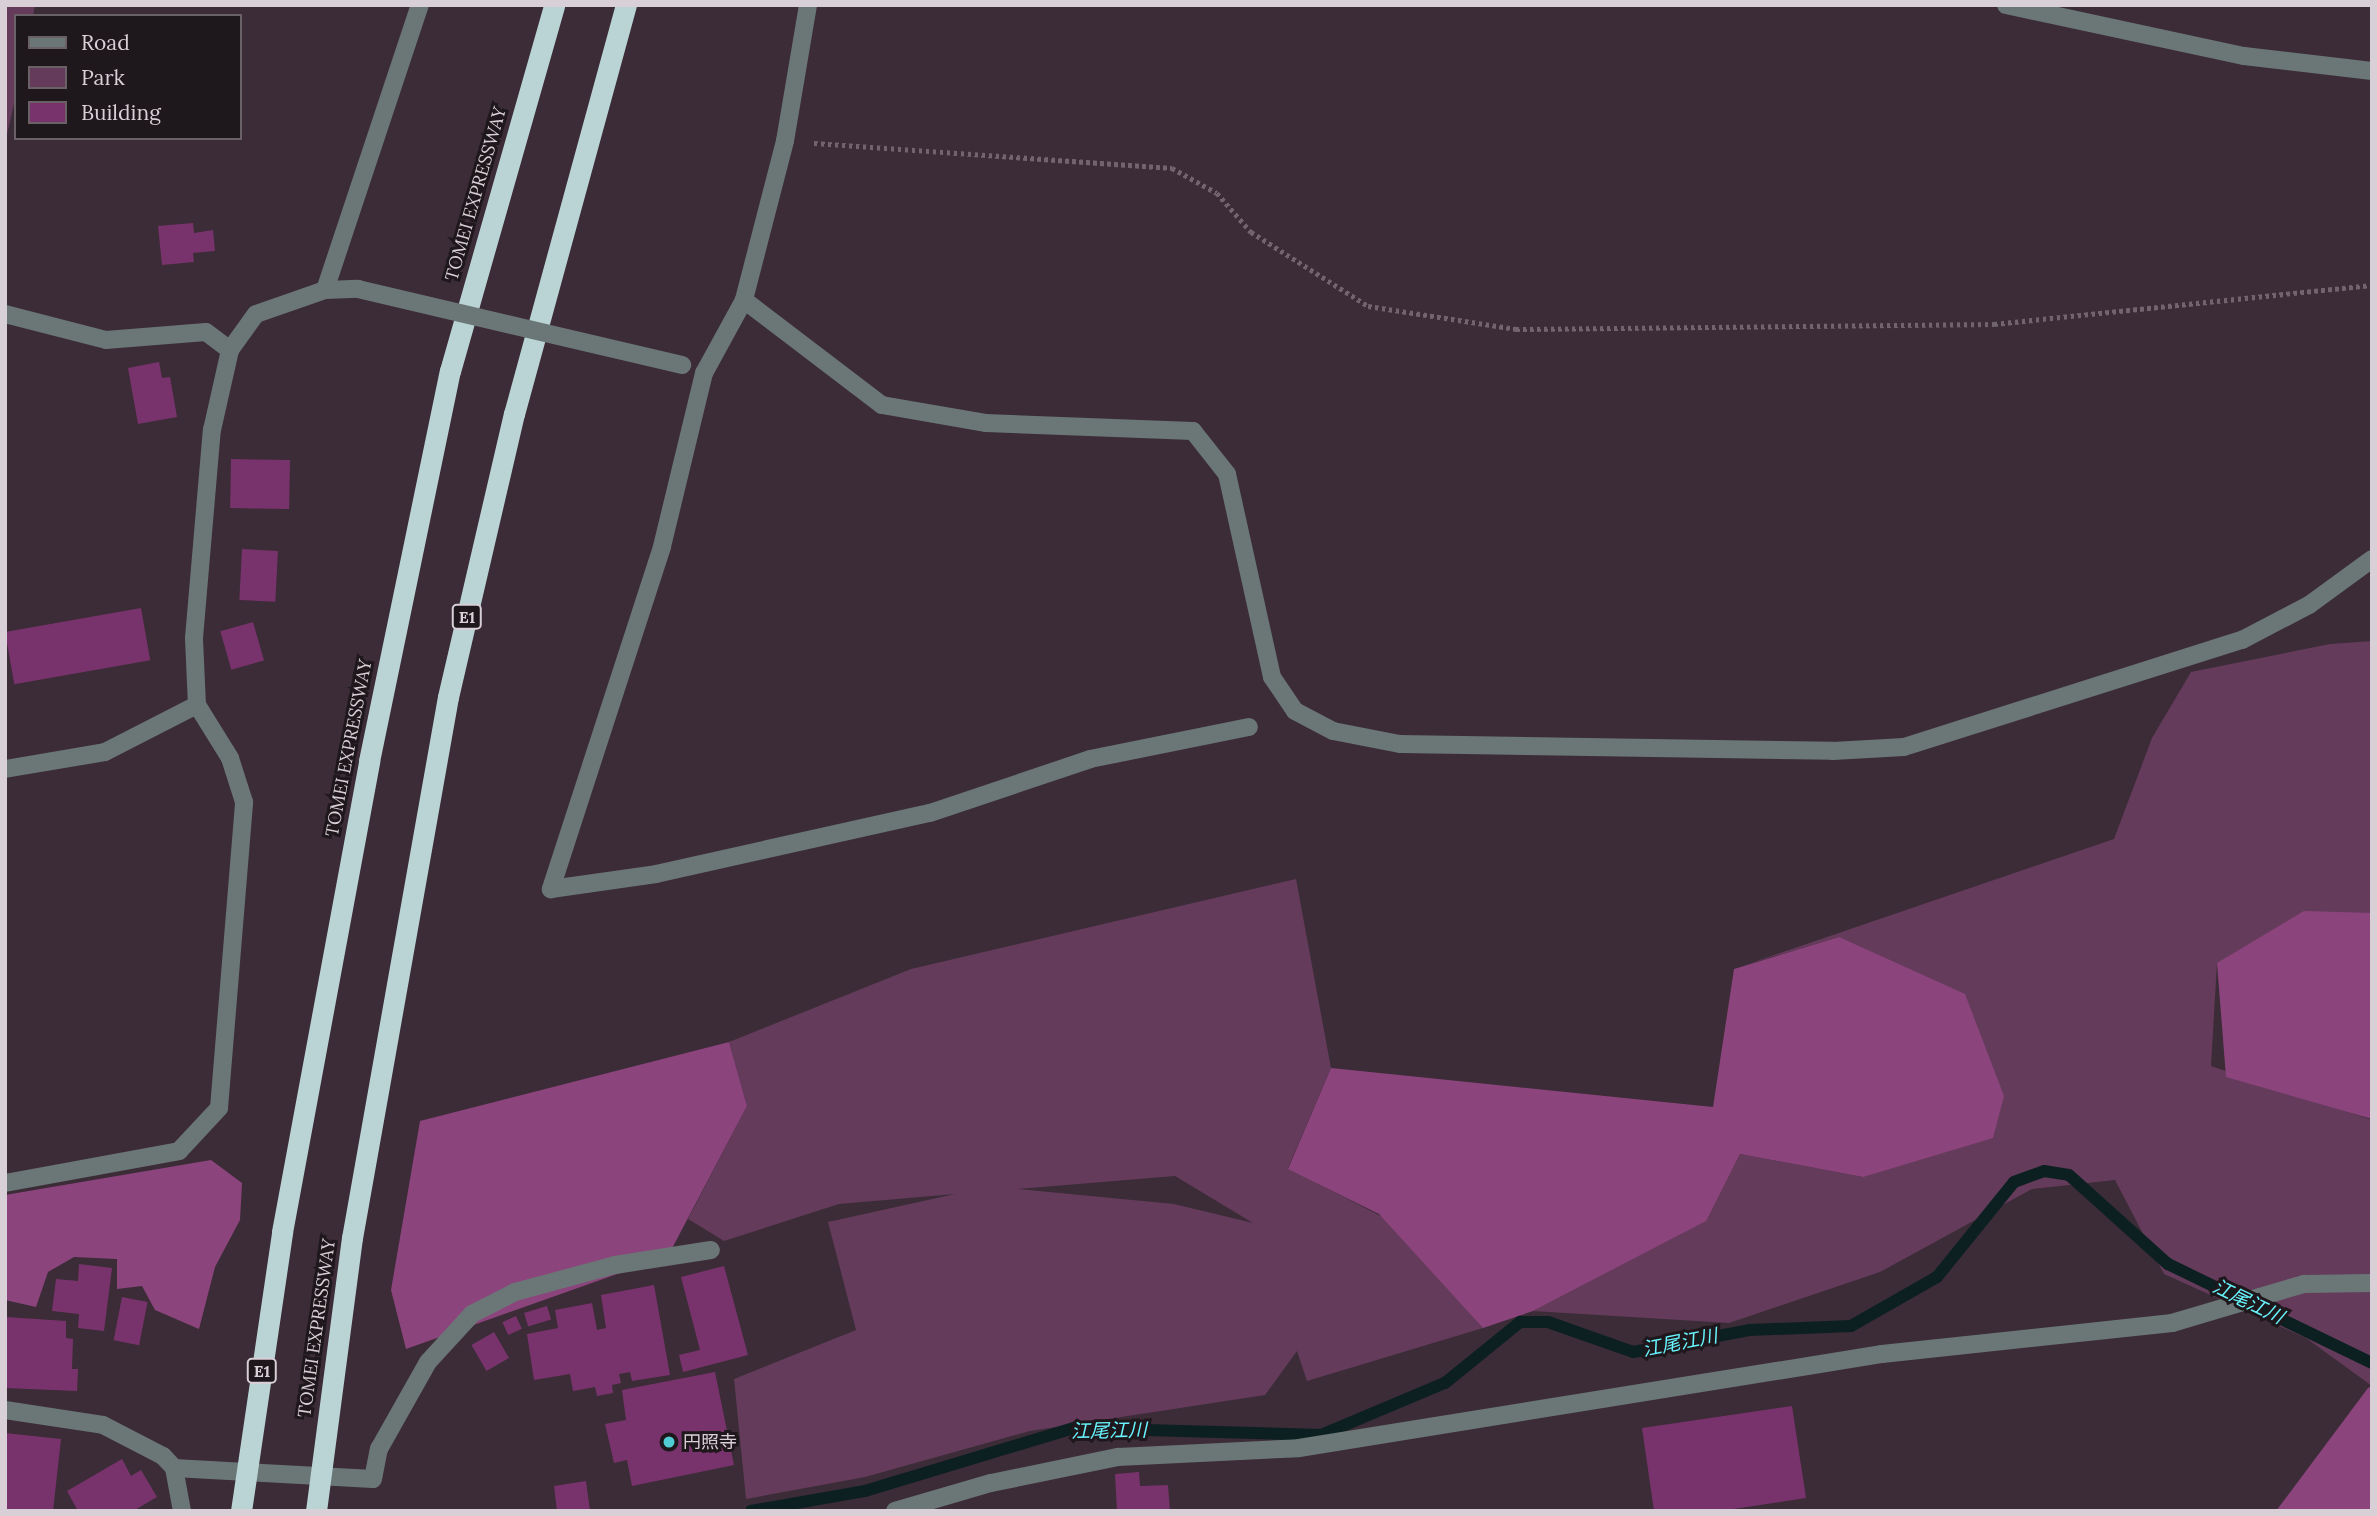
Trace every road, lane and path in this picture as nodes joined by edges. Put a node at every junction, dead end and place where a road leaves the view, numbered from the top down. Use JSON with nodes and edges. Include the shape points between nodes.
{"nodes":[{"id":1,"x":420,"y":5,"type":"edge"},
{"id":2,"x":554,"y":5,"type":"edge"},
{"id":3,"x":626,"y":5,"type":"edge"},
{"id":4,"x":808,"y":5,"type":"edge"},
{"id":5,"x":2006,"y":5,"type":"edge"},
{"id":6,"x":2372,"y":71,"type":"edge"},
{"id":7,"x":785,"y":141,"type":"junction"},
{"id":8,"x":2372,"y":285,"type":"edge"},
{"id":9,"x":325,"y":290,"type":"junction"},
{"id":10,"x":744,"y":300,"type":"junction"},
{"id":11,"x":5,"y":314,"type":"edge"},
{"id":12,"x":230,"y":350,"type":"junction"},
{"id":13,"x":704,"y":373,"type":"junction"},
{"id":14,"x":2372,"y":559,"type":"edge"},
{"id":15,"x":197,"y":705,"type":"junction"},
{"id":16,"x":1249,"y":727,"type":"dead end"},
{"id":17,"x":5,"y":769,"type":"edge"},
{"id":18,"x":5,"y":1183,"type":"edge"},
{"id":19,"x":711,"y":1250,"type":"dead end"},
{"id":20,"x":2372,"y":1283,"type":"edge"},
{"id":21,"x":5,"y":1410,"type":"edge"},
{"id":22,"x":174,"y":1468,"type":"junction"},
{"id":23,"x":182,"y":1511,"type":"edge"},
{"id":24,"x":241,"y":1511,"type":"edge"},
{"id":25,"x":316,"y":1511,"type":"edge"},
{"id":26,"x":895,"y":1511,"type":"edge"}],
"edges":[{"from":1,"to":9,"type":"street"},
{"from":2,"to":24,"type":"highway","name":"TOMEI EXPRESSWAY","number":"E1","bridge":true,"via":[[450,371],[369,761],[282,1232]]},
{"from":3,"to":25,"type":"highway","name":"TOMEI EXPRESSWAY","number":"E1","bridge":true,"via":[[514,414],[448,697],[352,1238]]},
{"from":4,"to":7,"type":"street"},
{"from":5,"to":6,"type":"street","via":[[2244,57]]},
{"from":7,"to":8,"type":"path","via":[[1172,168],[1217,193],[1251,232],[1368,306],[1516,329],[1994,324]]},
{"from":7,"to":10,"type":"street"},
{"from":9,"to":12,"type":"street","via":[[256,314]]},
{"from":9,"to":13,"type":"street","bridge":true,"via":[[358,289]]},
{"from":10,"to":13,"type":"street"},
{"from":10,"to":14,"type":"street","via":[[882,405],[986,423],[1193,431],[1227,474],[1272,677],[1296,711],[1332,731],[1399,744],[1833,751],[1904,747],[2242,640],[2309,605]]},
{"from":11,"to":12,"type":"street","via":[[106,340],[206,332]]},
{"from":12,"to":15,"type":"street","via":[[212,430],[194,638]]},
{"from":13,"to":16,"type":"street","via":[[662,547],[551,889],[656,874],[930,813],[1090,759]]},
{"from":15,"to":17,"type":"street","via":[[105,752]]},
{"from":15,"to":18,"type":"street","via":[[230,758],[244,802],[219,1108],[179,1151],[135,1163]]},
{"from":19,"to":22,"type":"street","via":[[615,1265],[515,1292],[472,1314],[428,1362],[379,1449],[373,1479]]},
{"from":20,"to":26,"type":"street","via":[[2304,1284],[2172,1323],[1882,1354],[1299,1448],[1118,1457],[991,1483]]},
{"from":21,"to":22,"type":"street","via":[[103,1425],[163,1456]]},
{"from":22,"to":23,"type":"street"}]}
